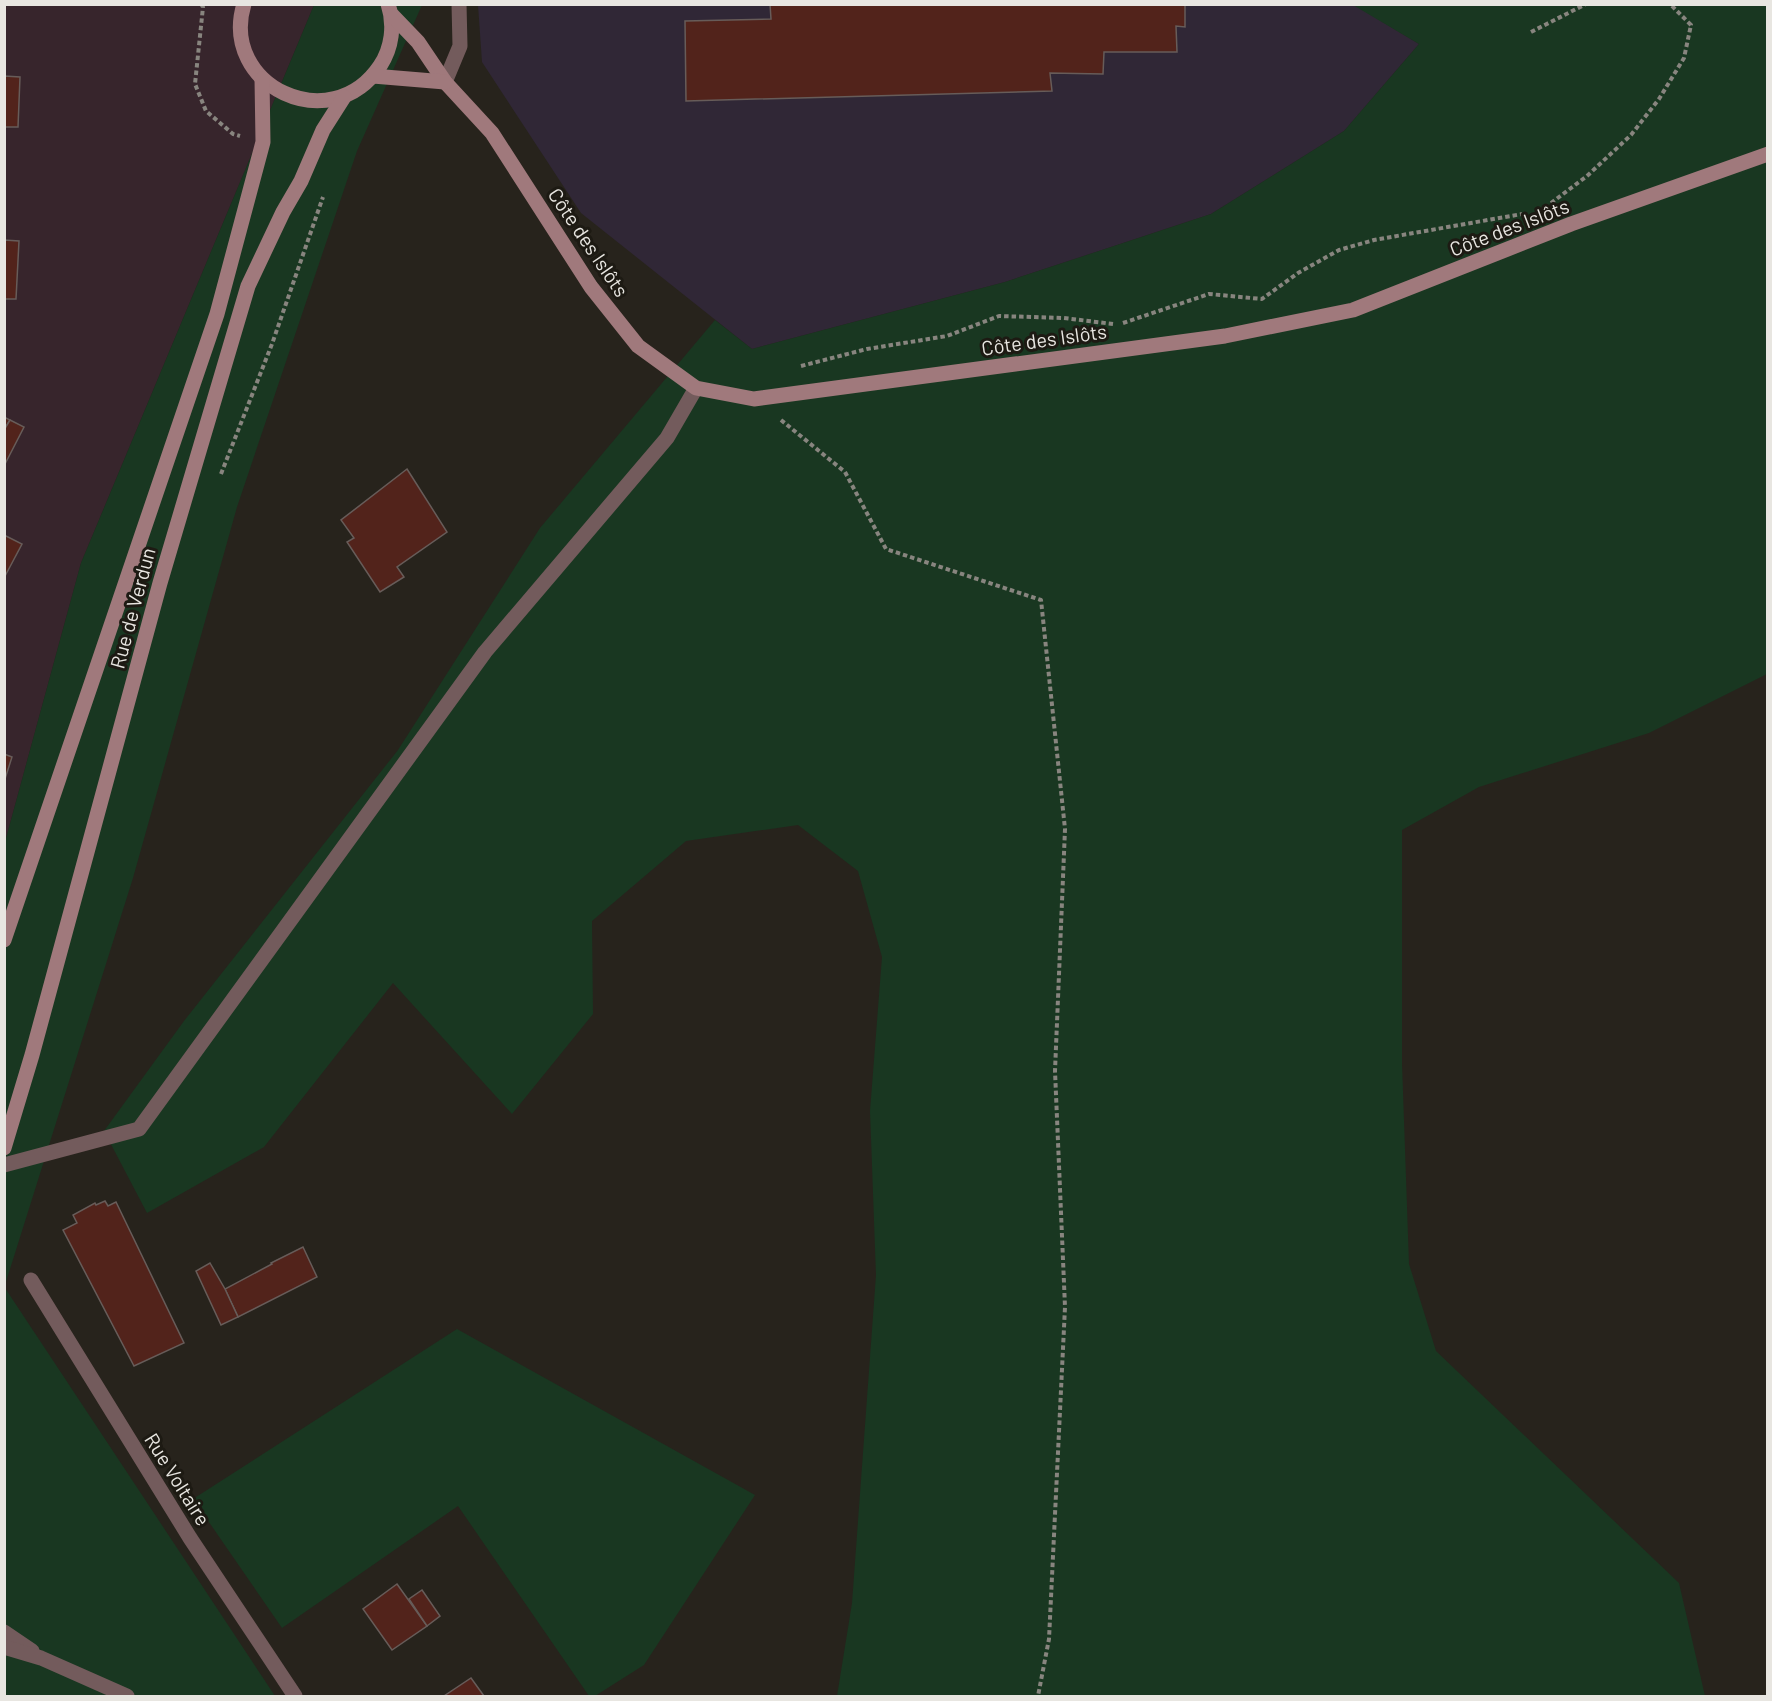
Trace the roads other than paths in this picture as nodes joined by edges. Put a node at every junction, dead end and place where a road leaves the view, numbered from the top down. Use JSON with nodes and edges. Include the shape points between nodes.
{"nodes":[{"id":1,"x":459,"y":4,"type":"edge"},
{"id":2,"x":241,"y":7,"type":"edge"},
{"id":3,"x":390,"y":10,"type":"edge"},
{"id":4,"x":373,"y":76,"type":"junction"},
{"id":5,"x":262,"y":79,"type":"junction"},
{"id":6,"x":445,"y":82,"type":"junction"},
{"id":7,"x":344,"y":96,"type":"junction"},
{"id":8,"x":1767,"y":154,"type":"edge"},
{"id":9,"x":696,"y":388,"type":"junction"},
{"id":10,"x":4,"y":940,"type":"edge"},
{"id":11,"x":4,"y":1148,"type":"edge"},
{"id":12,"x":4,"y":1164,"type":"edge"},
{"id":13,"x":31,"y":1281,"type":"dead end"},
{"id":14,"x":4,"y":1632,"type":"edge"},
{"id":15,"x":4,"y":1647,"type":"edge"},
{"id":16,"x":4,"y":1658,"type":"edge"},
{"id":17,"x":41,"y":1658,"type":"junction"},
{"id":18,"x":127,"y":1696,"type":"edge"},
{"id":19,"x":296,"y":1696,"type":"edge"}],
"edges":[{"from":1,"to":6,"type":"street","via":[[460,46]]},
{"from":2,"to":5,"type":"main road","via":[[241,36],[248,59]]},
{"from":3,"to":4,"type":"main road","via":[[392,37],[386,58]]},
{"from":3,"to":6,"type":"main road","name":"Côte des Islôts"},
{"from":4,"to":6,"type":"main road"},
{"from":4,"to":7,"type":"main road"},
{"from":5,"to":7,"type":"main road","via":[[300,100],[323,101]]},
{"from":5,"to":10,"type":"main road","name":"Rue de Verdun","via":[[263,142],[218,314]]},
{"from":6,"to":9,"type":"main road","name":"Côte des Islôts","via":[[492,133],[591,286],[638,346]]},
{"from":7,"to":11,"type":"main road","name":"Rue de Verdun","via":[[323,130],[248,286],[160,583]]},
{"from":8,"to":9,"type":"main road","name":"Côte des Islôts","via":[[1571,224],[1353,310],[1225,336],[754,399]]},
{"from":9,"to":12,"type":"street","via":[[667,438],[485,652],[139,1129]]},
{"from":13,"to":19,"type":"street","name":"Rue Voltaire","via":[[190,1538]]},
{"from":14,"to":17,"type":"street"},
{"from":15,"to":17,"type":"street"},
{"from":16,"to":17,"type":"street"},
{"from":17,"to":18,"type":"street"}]}
